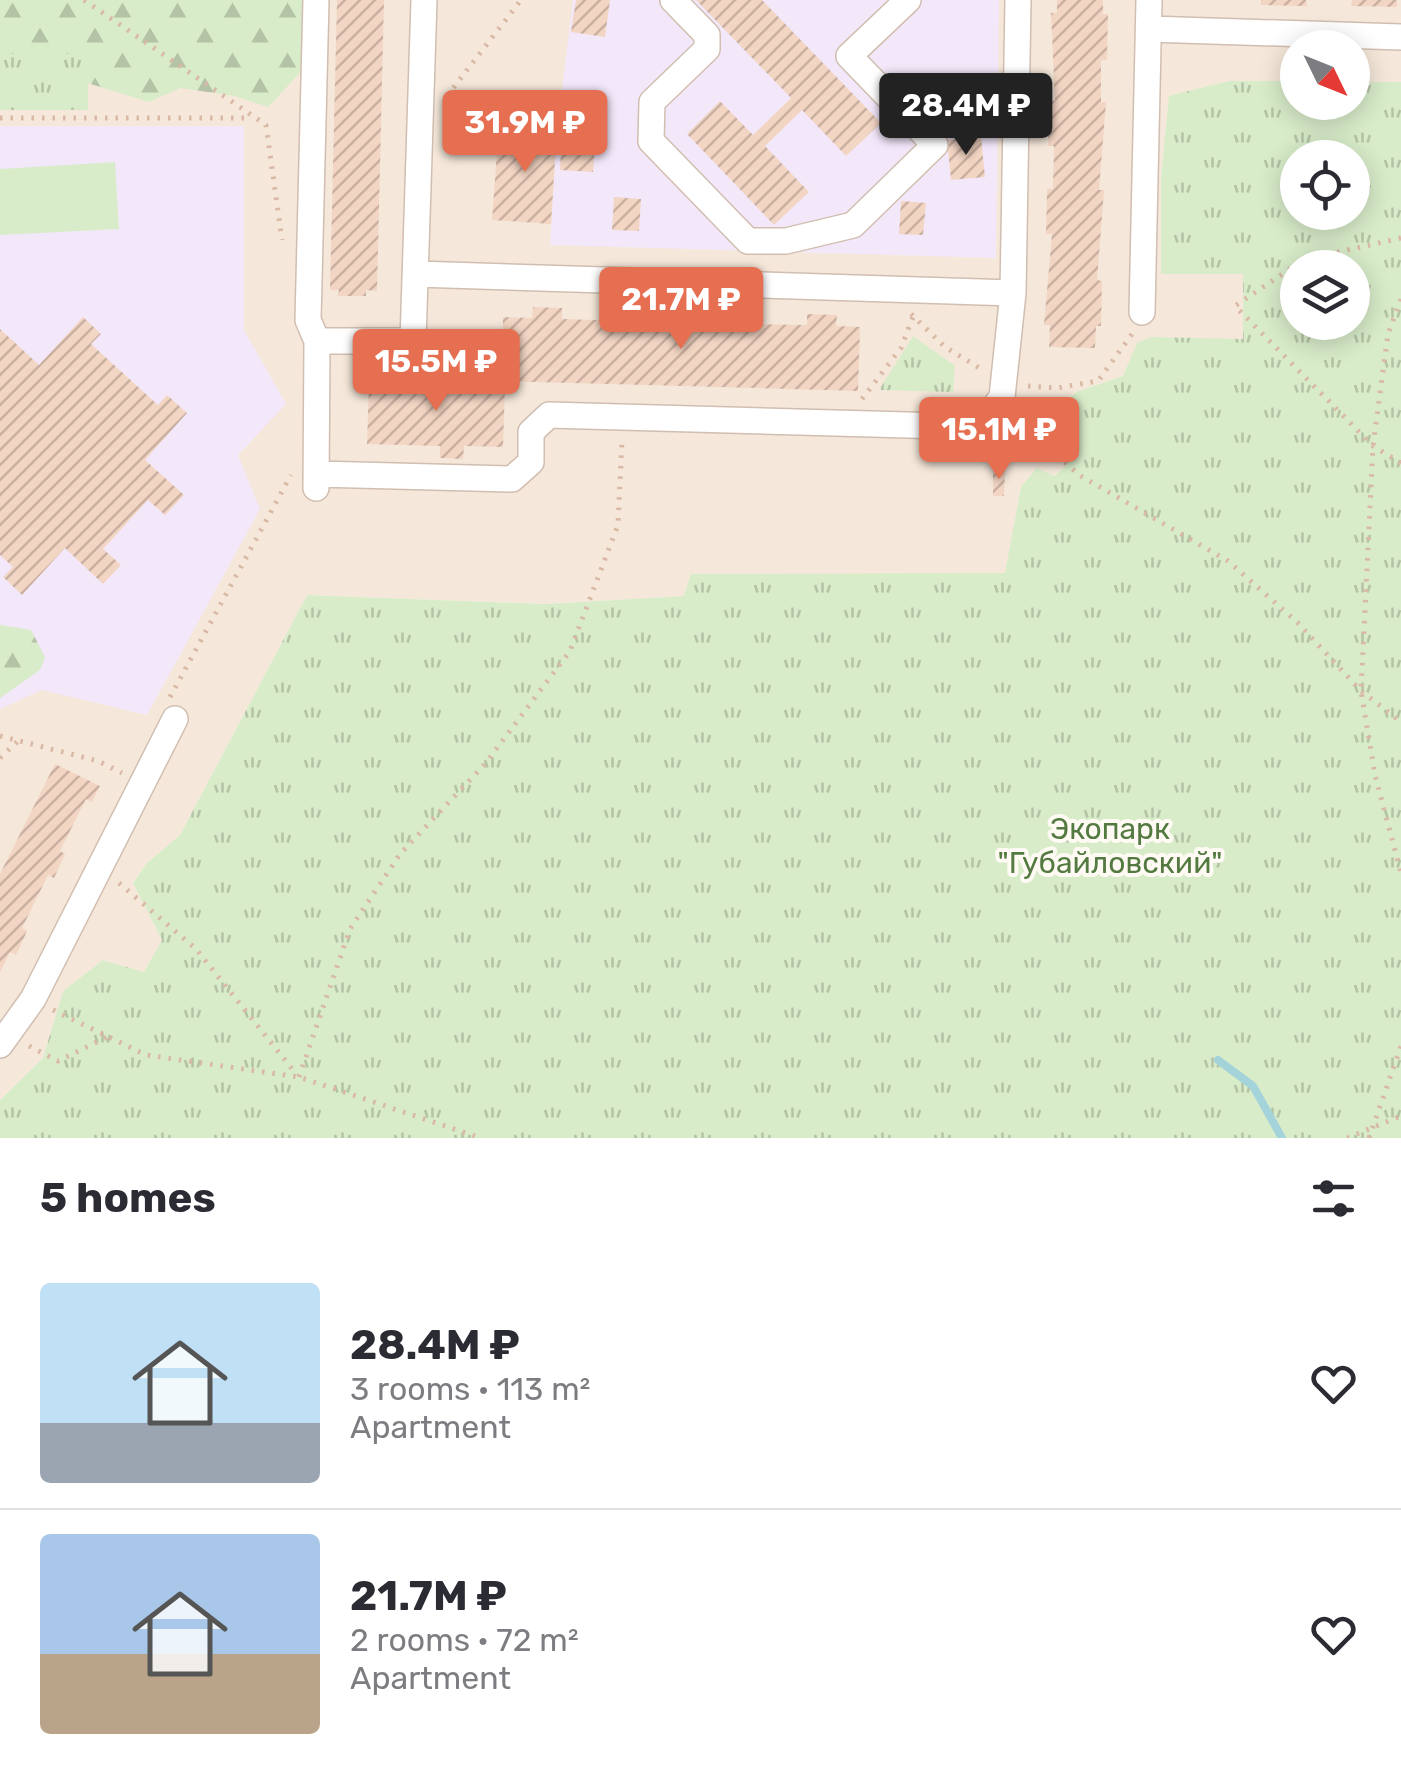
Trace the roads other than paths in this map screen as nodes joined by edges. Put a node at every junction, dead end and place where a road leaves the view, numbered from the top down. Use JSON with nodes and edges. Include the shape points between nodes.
{"nodes":[{"id":1,"x":316,"y":0,"type":"edge"},
{"id":2,"x":424,"y":0,"type":"edge"},
{"id":3,"x":673,"y":0,"type":"edge"},
{"id":4,"x":908,"y":0,"type":"edge"},
{"id":5,"x":1018,"y":0,"type":"edge"},
{"id":6,"x":1150,"y":0,"type":"edge"},
{"id":7,"x":1149,"y":29,"type":"junction"},
{"id":8,"x":1401,"y":37,"type":"edge"},
{"id":9,"x":416,"y":274,"type":"junction"},
{"id":10,"x":1013,"y":294,"type":"junction"},
{"id":11,"x":1142,"y":312,"type":"dead end"},
{"id":12,"x":317,"y":341,"type":"junction"},
{"id":13,"x":175,"y":719,"type":"road end"},
{"id":14,"x":5,"y":1041,"type":"edge"}],
"edges":[{"from":1,"to":12,"type":"lane","via":[[308,320]]},
{"from":2,"to":9,"type":"lane"},
{"from":3,"to":4,"type":"lane","via":[[707,35],[706,49],[652,102],[652,141],[748,241],[786,242],[853,224],[936,145],[849,56]]},
{"from":5,"to":10,"type":"lane"},
{"from":6,"to":7,"type":"lane"},
{"from":7,"to":8,"type":"lane"},
{"from":7,"to":11,"type":"lane"},
{"from":9,"to":10,"type":"lane"},
{"from":9,"to":12,"type":"lane","via":[[414,342]]},
{"from":10,"to":12,"type":"lane","via":[[1002,397],[980,426],[549,415],[532,432],[530,462],[512,480],[316,482]]},
{"from":13,"to":14,"type":"lane"}]}
